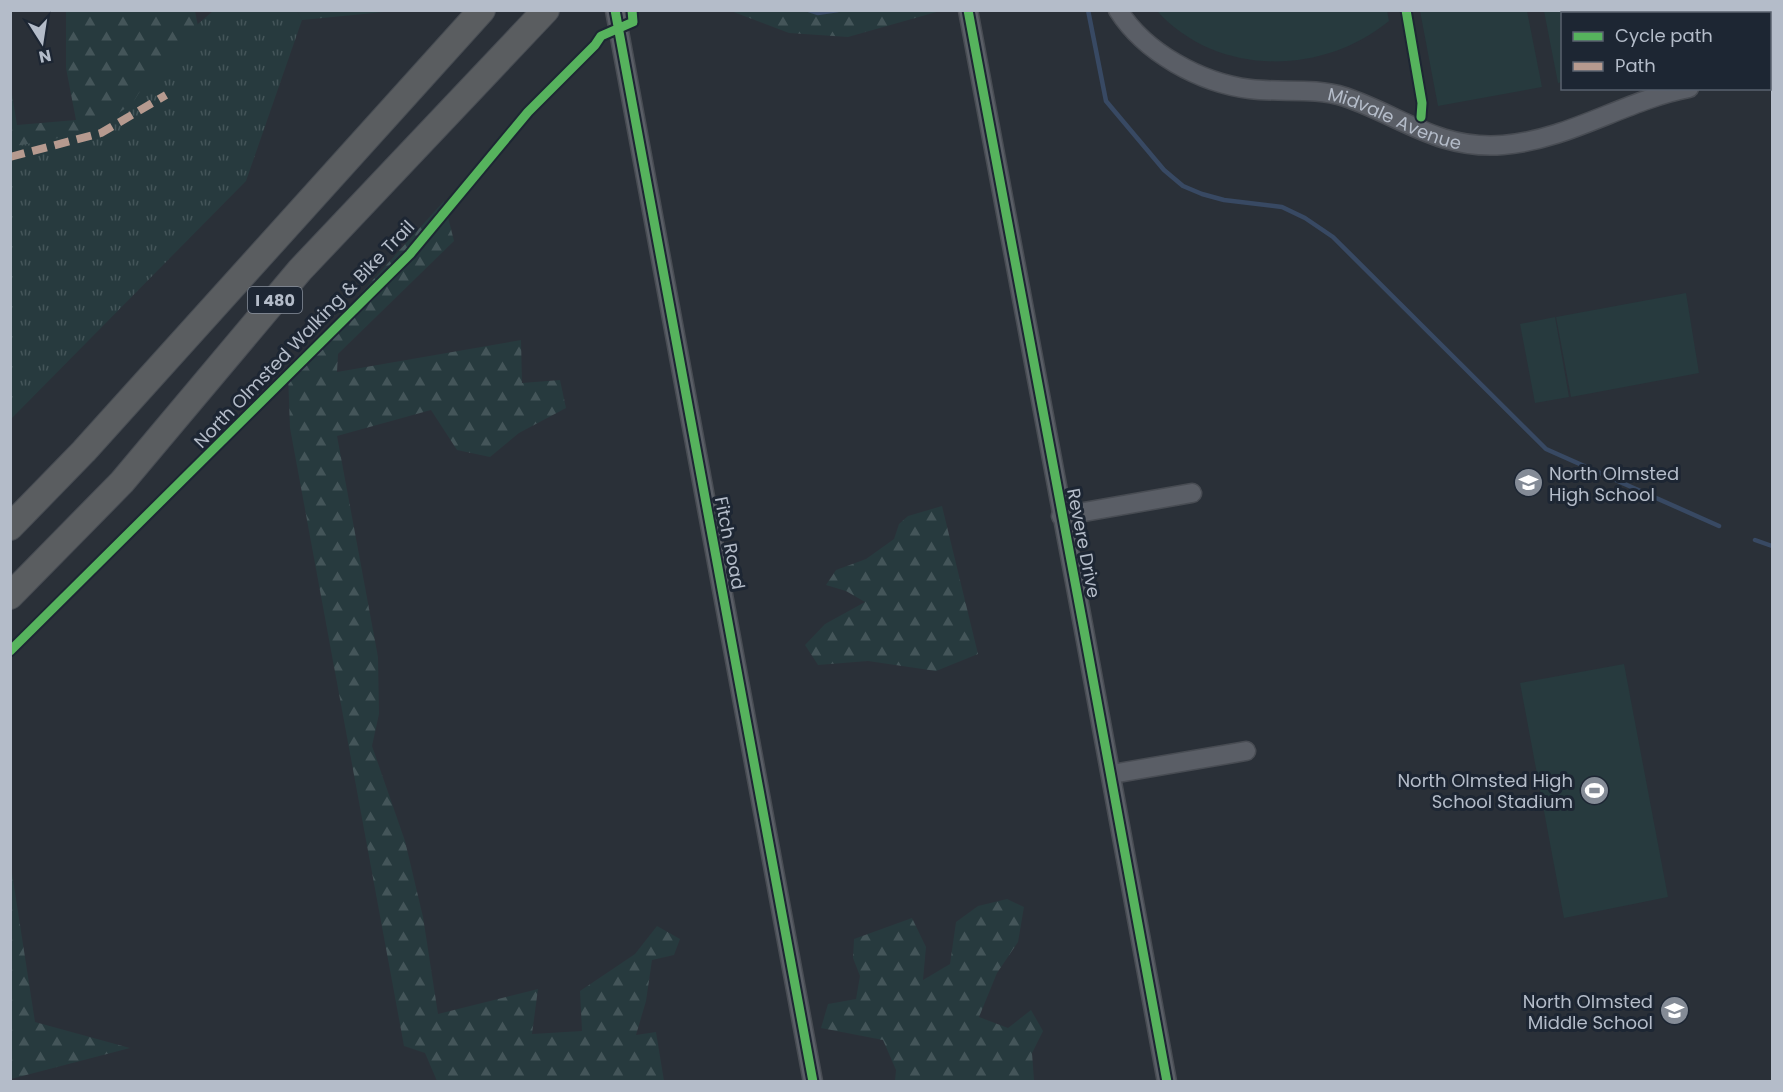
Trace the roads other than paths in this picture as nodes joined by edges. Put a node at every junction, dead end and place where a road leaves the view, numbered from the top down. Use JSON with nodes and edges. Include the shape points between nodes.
{"nodes":[{"id":1,"x":482,"y":10,"type":"edge"},
{"id":2,"x":546,"y":10,"type":"edge"},
{"id":3,"x":615,"y":10,"type":"edge"},
{"id":4,"x":968,"y":10,"type":"edge"},
{"id":5,"x":1118,"y":10,"type":"edge"},
{"id":6,"x":1681,"y":90,"type":"edge"},
{"id":7,"x":1192,"y":493,"type":"dead end"},
{"id":8,"x":1061,"y":516,"type":"junction"},
{"id":9,"x":10,"y":527,"type":"edge"},
{"id":10,"x":10,"y":596,"type":"edge"},
{"id":11,"x":1246,"y":751,"type":"dead end"},
{"id":12,"x":1112,"y":774,"type":"junction"},
{"id":13,"x":813,"y":1082,"type":"edge"},
{"id":14,"x":1167,"y":1082,"type":"edge"}],
"edges":[{"from":1,"to":9,"type":"highway","number":"I 480","via":[[92,442]]},
{"from":2,"to":10,"type":"highway","number":"I 480","via":[[300,270],[122,483]]},
{"from":3,"to":13,"type":"street","name":"Fitch Road"},
{"from":4,"to":8,"type":"street","name":"Revere Drive"},
{"from":5,"to":6,"type":"street","name":"Midvale Avenue","via":[[1125,23],[1159,52],[1204,77],[1251,89],[1323,91],[1365,105],[1416,130],[1472,144],[1504,145],[1536,139]]},
{"from":7,"to":8,"type":"street"},
{"from":8,"to":12,"type":"street","name":"Revere Drive"},
{"from":11,"to":12,"type":"street"},
{"from":12,"to":14,"type":"street","name":"Revere Drive"}]}
